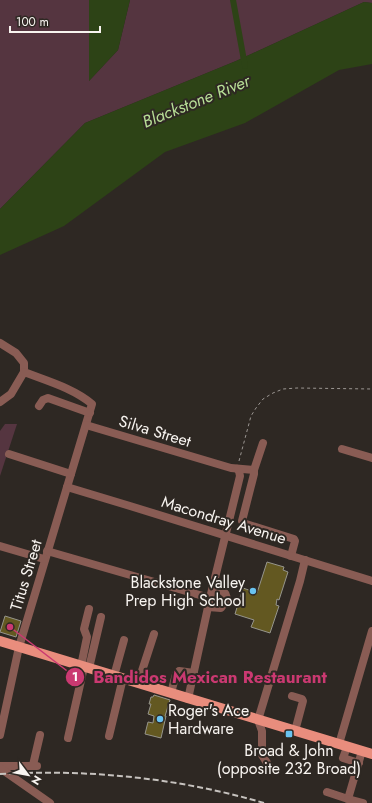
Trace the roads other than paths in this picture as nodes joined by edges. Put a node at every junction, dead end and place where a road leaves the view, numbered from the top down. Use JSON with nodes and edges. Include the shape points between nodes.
{"nodes":[{"id":1,"x":0,"y":343,"type":"edge"},
{"id":2,"x":24,"y":372,"type":"junction"},
{"id":3,"x":0,"y":402,"type":"edge"},
{"id":4,"x":39,"y":406,"type":"dead end"},
{"id":5,"x":90,"y":413,"type":"junction"},
{"id":6,"x":86,"y":424,"type":"junction"},
{"id":7,"x":262,"y":443,"type":"dead end"},
{"id":8,"x":342,"y":449,"type":"dead end"},
{"id":9,"x":9,"y":454,"type":"dead end"},
{"id":10,"x":372,"y":458,"type":"edge"},
{"id":11,"x":237,"y":469,"type":"junction"},
{"id":12,"x":254,"y":470,"type":"junction"},
{"id":13,"x":71,"y":474,"type":"junction"},
{"id":14,"x":67,"y":488,"type":"junction"},
{"id":15,"x":225,"y":535,"type":"junction"},
{"id":16,"x":0,"y":546,"type":"edge"},
{"id":17,"x":46,"y":555,"type":"junction"},
{"id":18,"x":290,"y":556,"type":"junction"},
{"id":19,"x":305,"y":560,"type":"junction"},
{"id":20,"x":372,"y":581,"type":"edge"},
{"id":21,"x":213,"y":587,"type":"junction"},
{"id":22,"x":210,"y":598,"type":"junction"},
{"id":23,"x":208,"y":607,"type":"junction"},
{"id":24,"x":90,"y":609,"type":"dead end"},
{"id":25,"x":101,"y":617,"type":"dead end"},
{"id":26,"x":372,"y":631,"type":"edge"},
{"id":27,"x":154,"y":634,"type":"dead end"},
{"id":28,"x":124,"y":640,"type":"dead end"},
{"id":29,"x":0,"y":641,"type":"edge"},
{"id":30,"x":19,"y":647,"type":"junction"},
{"id":31,"x":85,"y":667,"type":"junction"},
{"id":32,"x":194,"y":673,"type":"junction"},
{"id":33,"x":118,"y":677,"type":"junction"},
{"id":34,"x":138,"y":683,"type":"junction"},
{"id":35,"x":171,"y":693,"type":"junction"},
{"id":36,"x":292,"y":696,"type":"dead end"},
{"id":37,"x":188,"y":699,"type":"junction"},
{"id":38,"x":258,"y":720,"type":"junction"},
{"id":39,"x":295,"y":731,"type":"junction"},
{"id":40,"x":0,"y":735,"type":"edge"},
{"id":41,"x":40,"y":735,"type":"dead end"},
{"id":42,"x":109,"y":736,"type":"dead end"},
{"id":43,"x":68,"y":738,"type":"dead end"},
{"id":44,"x":343,"y":745,"type":"junction"},
{"id":45,"x":362,"y":751,"type":"junction"},
{"id":46,"x":372,"y":754,"type":"edge"},
{"id":47,"x":358,"y":762,"type":"junction"},
{"id":48,"x":269,"y":766,"type":"dead end"},
{"id":49,"x":0,"y":767,"type":"edge"},
{"id":50,"x":327,"y":792,"type":"dead end"},
{"id":51,"x":348,"y":799,"type":"junction"},
{"id":52,"x":50,"y":803,"type":"edge"},
{"id":53,"x":363,"y":803,"type":"edge"}],
"edges":[{"from":1,"to":2,"type":"street","via":[[16,353],[24,363]]},
{"from":2,"to":3,"type":"street","via":[[11,394]]},
{"from":2,"to":5,"type":"street","via":[[83,397],[92,404]]},
{"from":4,"to":5,"type":"street","via":[[48,398]]},
{"from":5,"to":6,"type":"street"},
{"from":6,"to":11,"type":"street","name":"Silva Street"},
{"from":6,"to":13,"type":"street","name":"Titus Street"},
{"from":7,"to":12,"type":"street"},
{"from":8,"to":10,"type":"street"},
{"from":9,"to":13,"type":"street"},
{"from":11,"to":12,"type":"street","name":"Silva Street"},
{"from":11,"to":15,"type":"street","via":[[240,476]]},
{"from":12,"to":18,"type":"street","via":[[242,521],[294,539]]},
{"from":13,"to":14,"type":"street","name":"Titus Street"},
{"from":14,"to":15,"type":"street","name":"Macondray Avenue"},
{"from":14,"to":17,"type":"street","name":"Titus Street"},
{"from":15,"to":18,"type":"street","name":"Macondray Avenue"},
{"from":15,"to":21,"type":"street"},
{"from":16,"to":17,"type":"street"},
{"from":17,"to":22,"type":"street"},
{"from":17,"to":30,"type":"street","name":"Titus Street"},
{"from":18,"to":19,"type":"street","name":"Macondray Avenue"},
{"from":19,"to":20,"type":"street","name":"Macondray Avenue"},
{"from":19,"to":38,"type":"street"},
{"from":21,"to":22,"type":"street"},
{"from":21,"to":23,"type":"street","via":[[224,590],[226,597],[221,608]]},
{"from":22,"to":23,"type":"street"},
{"from":23,"to":32,"type":"street"},
{"from":24,"to":31,"type":"street","via":[[84,629],[87,637]]},
{"from":25,"to":31,"type":"street"},
{"from":26,"to":44,"type":"street"},
{"from":27,"to":34,"type":"street"},
{"from":28,"to":33,"type":"street"},
{"from":29,"to":30,"type":"main road"},
{"from":30,"to":31,"type":"main road"},
{"from":30,"to":40,"type":"street","name":"Titus Street"},
{"from":31,"to":33,"type":"main road"},
{"from":31,"to":43,"type":"street"},
{"from":32,"to":35,"type":"street","via":[[178,671]]},
{"from":32,"to":37,"type":"street"},
{"from":33,"to":34,"type":"main road"},
{"from":33,"to":42,"type":"street"},
{"from":34,"to":35,"type":"main road"},
{"from":35,"to":37,"type":"main road"},
{"from":36,"to":39,"type":"street","via":[[302,699],[303,702]]},
{"from":37,"to":38,"type":"main road"},
{"from":38,"to":39,"type":"main road"},
{"from":38,"to":48,"type":"street","via":[[262,731],[262,755]]},
{"from":39,"to":44,"type":"main road"},
{"from":41,"to":49,"type":"street","via":[[35,765]]},
{"from":44,"to":45,"type":"main road"},
{"from":44,"to":47,"type":"street","via":[[344,758]]},
{"from":45,"to":46,"type":"main road"},
{"from":45,"to":47,"type":"street"},
{"from":47,"to":51,"type":"street"},
{"from":49,"to":52,"type":"street"},
{"from":50,"to":51,"type":"street"},
{"from":51,"to":53,"type":"street"}]}
